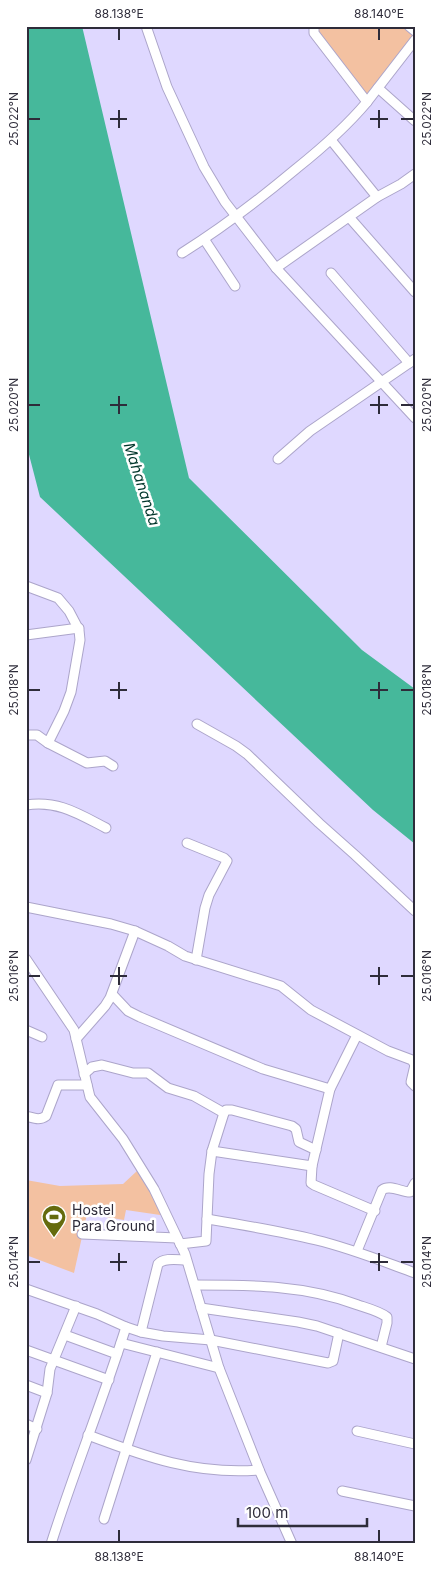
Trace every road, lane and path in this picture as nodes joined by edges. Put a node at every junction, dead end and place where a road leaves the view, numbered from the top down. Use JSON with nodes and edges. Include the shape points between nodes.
{"nodes":[{"id":1,"x":146,"y":26,"type":"edge"},
{"id":2,"x":314,"y":26,"type":"edge"},
{"id":3,"x":409,"y":26,"type":"edge"},
{"id":4,"x":415,"y":31,"type":"edge"},
{"id":5,"x":415,"y":40,"type":"edge"},
{"id":6,"x":378,"y":88,"type":"junction"},
{"id":7,"x":367,"y":102,"type":"junction"},
{"id":8,"x":415,"y":121,"type":"edge"},
{"id":9,"x":331,"y":140,"type":"junction"},
{"id":10,"x":415,"y":174,"type":"edge"},
{"id":11,"x":377,"y":197,"type":"junction"},
{"id":12,"x":236,"y":217,"type":"junction"},
{"id":13,"x":349,"y":217,"type":"junction"},
{"id":14,"x":204,"y":239,"type":"junction"},
{"id":15,"x":182,"y":254,"type":"dead end"},
{"id":16,"x":276,"y":268,"type":"junction"},
{"id":17,"x":332,"y":273,"type":"dead end"},
{"id":18,"x":235,"y":286,"type":"dead end"},
{"id":19,"x":415,"y":292,"type":"edge"},
{"id":20,"x":412,"y":361,"type":"edge"},
{"id":21,"x":382,"y":382,"type":"junction"},
{"id":22,"x":415,"y":418,"type":"edge"},
{"id":23,"x":278,"y":458,"type":"dead end"},
{"id":24,"x":26,"y":586,"type":"edge"},
{"id":25,"x":79,"y":628,"type":"junction"},
{"id":26,"x":26,"y":635,"type":"edge"},
{"id":27,"x":197,"y":724,"type":"dead end"},
{"id":28,"x":26,"y":735,"type":"edge"},
{"id":29,"x":48,"y":743,"type":"junction"},
{"id":30,"x":113,"y":766,"type":"dead end"},
{"id":31,"x":26,"y":805,"type":"edge"},
{"id":32,"x":106,"y":828,"type":"dead end"},
{"id":33,"x":187,"y":844,"type":"dead end"},
{"id":34,"x":26,"y":907,"type":"edge"},
{"id":35,"x":415,"y":911,"type":"edge"},
{"id":36,"x":135,"y":932,"type":"junction"},
{"id":37,"x":26,"y":959,"type":"edge"},
{"id":38,"x":196,"y":960,"type":"junction"},
{"id":39,"x":112,"y":994,"type":"junction"},
{"id":40,"x":26,"y":1030,"type":"edge"},
{"id":41,"x":357,"y":1035,"type":"junction"},
{"id":42,"x":42,"y":1037,"type":"dead end"},
{"id":43,"x":76,"y":1039,"type":"junction"},
{"id":44,"x":415,"y":1065,"type":"edge"},
{"id":45,"x":84,"y":1074,"type":"junction"},
{"id":46,"x":87,"y":1085,"type":"junction"},
{"id":47,"x":415,"y":1086,"type":"edge"},
{"id":48,"x":330,"y":1089,"type":"junction"},
{"id":49,"x":224,"y":1113,"type":"junction"},
{"id":50,"x":26,"y":1116,"type":"edge"},
{"id":51,"x":316,"y":1150,"type":"junction"},
{"id":52,"x":212,"y":1151,"type":"junction"},
{"id":53,"x":312,"y":1166,"type":"junction"},
{"id":54,"x":415,"y":1183,"type":"edge"},
{"id":55,"x":375,"y":1211,"type":"junction"},
{"id":56,"x":207,"y":1219,"type":"junction"},
{"id":57,"x":82,"y":1234,"type":"dead end"},
{"id":58,"x":178,"y":1241,"type":"junction"},
{"id":59,"x":357,"y":1251,"type":"junction"},
{"id":60,"x":186,"y":1260,"type":"junction"},
{"id":61,"x":415,"y":1273,"type":"edge"},
{"id":62,"x":194,"y":1285,"type":"junction"},
{"id":63,"x":26,"y":1289,"type":"edge"},
{"id":64,"x":76,"y":1306,"type":"junction"},
{"id":65,"x":201,"y":1308,"type":"junction"},
{"id":66,"x":126,"y":1327,"type":"junction"},
{"id":67,"x":140,"y":1332,"type":"junction"},
{"id":68,"x":339,"y":1333,"type":"junction"},
{"id":69,"x":65,"y":1334,"type":"junction"},
{"id":70,"x":211,"y":1340,"type":"junction"},
{"id":71,"x":120,"y":1343,"type":"junction"},
{"id":72,"x":381,"y":1347,"type":"junction"},
{"id":73,"x":26,"y":1350,"type":"edge"},
{"id":74,"x":157,"y":1352,"type":"junction"},
{"id":75,"x":117,"y":1354,"type":"junction"},
{"id":76,"x":415,"y":1359,"type":"edge"},
{"id":77,"x":54,"y":1360,"type":"junction"},
{"id":78,"x":219,"y":1368,"type":"junction"},
{"id":79,"x":109,"y":1380,"type":"junction"},
{"id":80,"x":26,"y":1385,"type":"edge"},
{"id":81,"x":47,"y":1393,"type":"junction"},
{"id":82,"x":26,"y":1424,"type":"edge"},
{"id":83,"x":37,"y":1429,"type":"junction"},
{"id":84,"x":357,"y":1431,"type":"dead end"},
{"id":85,"x":88,"y":1435,"type":"junction"},
{"id":86,"x":415,"y":1444,"type":"edge"},
{"id":87,"x":127,"y":1450,"type":"junction"},
{"id":88,"x":26,"y":1459,"type":"edge"},
{"id":89,"x":259,"y":1470,"type":"junction"},
{"id":90,"x":342,"y":1491,"type":"dead end"},
{"id":91,"x":415,"y":1506,"type":"edge"},
{"id":92,"x":104,"y":1520,"type":"dead end"},
{"id":93,"x":51,"y":1544,"type":"edge"},
{"id":94,"x":292,"y":1544,"type":"edge"}],
"edges":[{"from":1,"to":12,"type":"street","via":[[195,148]]},
{"from":2,"to":7,"type":"street","via":[[314,33]]},
{"from":3,"to":4,"type":"street"},
{"from":5,"to":6,"type":"street"},
{"from":6,"to":7,"type":"street"},
{"from":6,"to":8,"type":"street"},
{"from":7,"to":9,"type":"street"},
{"from":9,"to":11,"type":"street"},
{"from":9,"to":12,"type":"street"},
{"from":10,"to":11,"type":"street"},
{"from":11,"to":13,"type":"street"},
{"from":12,"to":14,"type":"street"},
{"from":12,"to":16,"type":"street"},
{"from":13,"to":16,"type":"street"},
{"from":13,"to":19,"type":"street"},
{"from":14,"to":15,"type":"street"},
{"from":14,"to":18,"type":"street"},
{"from":16,"to":21,"type":"street"},
{"from":17,"to":20,"type":"street"},
{"from":20,"to":21,"type":"street"},
{"from":21,"to":22,"type":"street"},
{"from":21,"to":23,"type":"street","via":[[310,431]]},
{"from":24,"to":25,"type":"street","via":[[58,598]]},
{"from":25,"to":26,"type":"street"},
{"from":25,"to":29,"type":"street","via":[[71,692]]},
{"from":27,"to":35,"type":"street","via":[[252,758]]},
{"from":28,"to":29,"type":"street","via":[[37,735]]},
{"from":29,"to":30,"type":"street","via":[[87,763],[105,761]]},
{"from":31,"to":32,"type":"street","via":[[55,805]]},
{"from":33,"to":38,"type":"street","via":[[227,861],[209,895]]},
{"from":34,"to":36,"type":"street"},
{"from":36,"to":38,"type":"street"},
{"from":36,"to":39,"type":"street"},
{"from":37,"to":43,"type":"street","via":[[74,1030]]},
{"from":38,"to":41,"type":"street","via":[[281,986],[310,1010]]},
{"from":39,"to":43,"type":"street"},
{"from":39,"to":48,"type":"street","via":[[128,1011],[140,1017],[263,1068]]},
{"from":40,"to":42,"type":"street"},
{"from":41,"to":44,"type":"street","via":[[412,1060]]},
{"from":41,"to":48,"type":"street"},
{"from":43,"to":45,"type":"street"},
{"from":44,"to":47,"type":"street","via":[[411,1082]]},
{"from":45,"to":46,"type":"street"},
{"from":45,"to":49,"type":"street","via":[[92,1067],[102,1065],[133,1073],[148,1073],[168,1088],[194,1096]]},
{"from":46,"to":50,"type":"street","via":[[58,1085],[46,1116],[37,1120]]},
{"from":46,"to":58,"type":"street","via":[[90,1097],[123,1139],[154,1189]]},
{"from":48,"to":51,"type":"street"},
{"from":49,"to":51,"type":"street","via":[[230,1109],[292,1126],[299,1142]]},
{"from":49,"to":52,"type":"street"},
{"from":51,"to":53,"type":"street"},
{"from":52,"to":53,"type":"street"},
{"from":52,"to":56,"type":"street"},
{"from":53,"to":55,"type":"street","via":[[311,1183]]},
{"from":54,"to":55,"type":"street","via":[[410,1192],[382,1190]]},
{"from":55,"to":59,"type":"street"},
{"from":56,"to":58,"type":"street","via":[[206,1241]]},
{"from":56,"to":59,"type":"street","via":[[281,1232]]},
{"from":57,"to":58,"type":"street"},
{"from":58,"to":60,"type":"street"},
{"from":59,"to":61,"type":"street"},
{"from":60,"to":62,"type":"street"},
{"from":60,"to":67,"type":"street","via":[[166,1260],[158,1264]]},
{"from":62,"to":65,"type":"street"},
{"from":62,"to":72,"type":"street","via":[[279,1287],[336,1296],[387,1316]]},
{"from":63,"to":64,"type":"street"},
{"from":64,"to":66,"type":"street"},
{"from":64,"to":69,"type":"street"},
{"from":65,"to":68,"type":"street","via":[[298,1322]]},
{"from":65,"to":70,"type":"street"},
{"from":66,"to":67,"type":"street"},
{"from":66,"to":71,"type":"street"},
{"from":67,"to":70,"type":"street"},
{"from":68,"to":70,"type":"street","via":[[333,1361],[328,1363]]},
{"from":68,"to":72,"type":"street"},
{"from":69,"to":75,"type":"street"},
{"from":69,"to":77,"type":"street"},
{"from":70,"to":78,"type":"street"},
{"from":71,"to":74,"type":"street"},
{"from":71,"to":75,"type":"street"},
{"from":72,"to":76,"type":"street"},
{"from":73,"to":77,"type":"street"},
{"from":74,"to":78,"type":"street"},
{"from":74,"to":87,"type":"street"},
{"from":75,"to":79,"type":"street"},
{"from":77,"to":79,"type":"street"},
{"from":77,"to":81,"type":"street","via":[[48,1376]]},
{"from":78,"to":89,"type":"street"},
{"from":79,"to":85,"type":"street"},
{"from":80,"to":81,"type":"street"},
{"from":81,"to":83,"type":"street"},
{"from":82,"to":83,"type":"street"},
{"from":83,"to":88,"type":"street"},
{"from":84,"to":86,"type":"street"},
{"from":85,"to":87,"type":"street"},
{"from":85,"to":93,"type":"street"},
{"from":87,"to":89,"type":"street","via":[[208,1470]]},
{"from":87,"to":92,"type":"street"},
{"from":89,"to":94,"type":"street"},
{"from":90,"to":91,"type":"street"}]}
